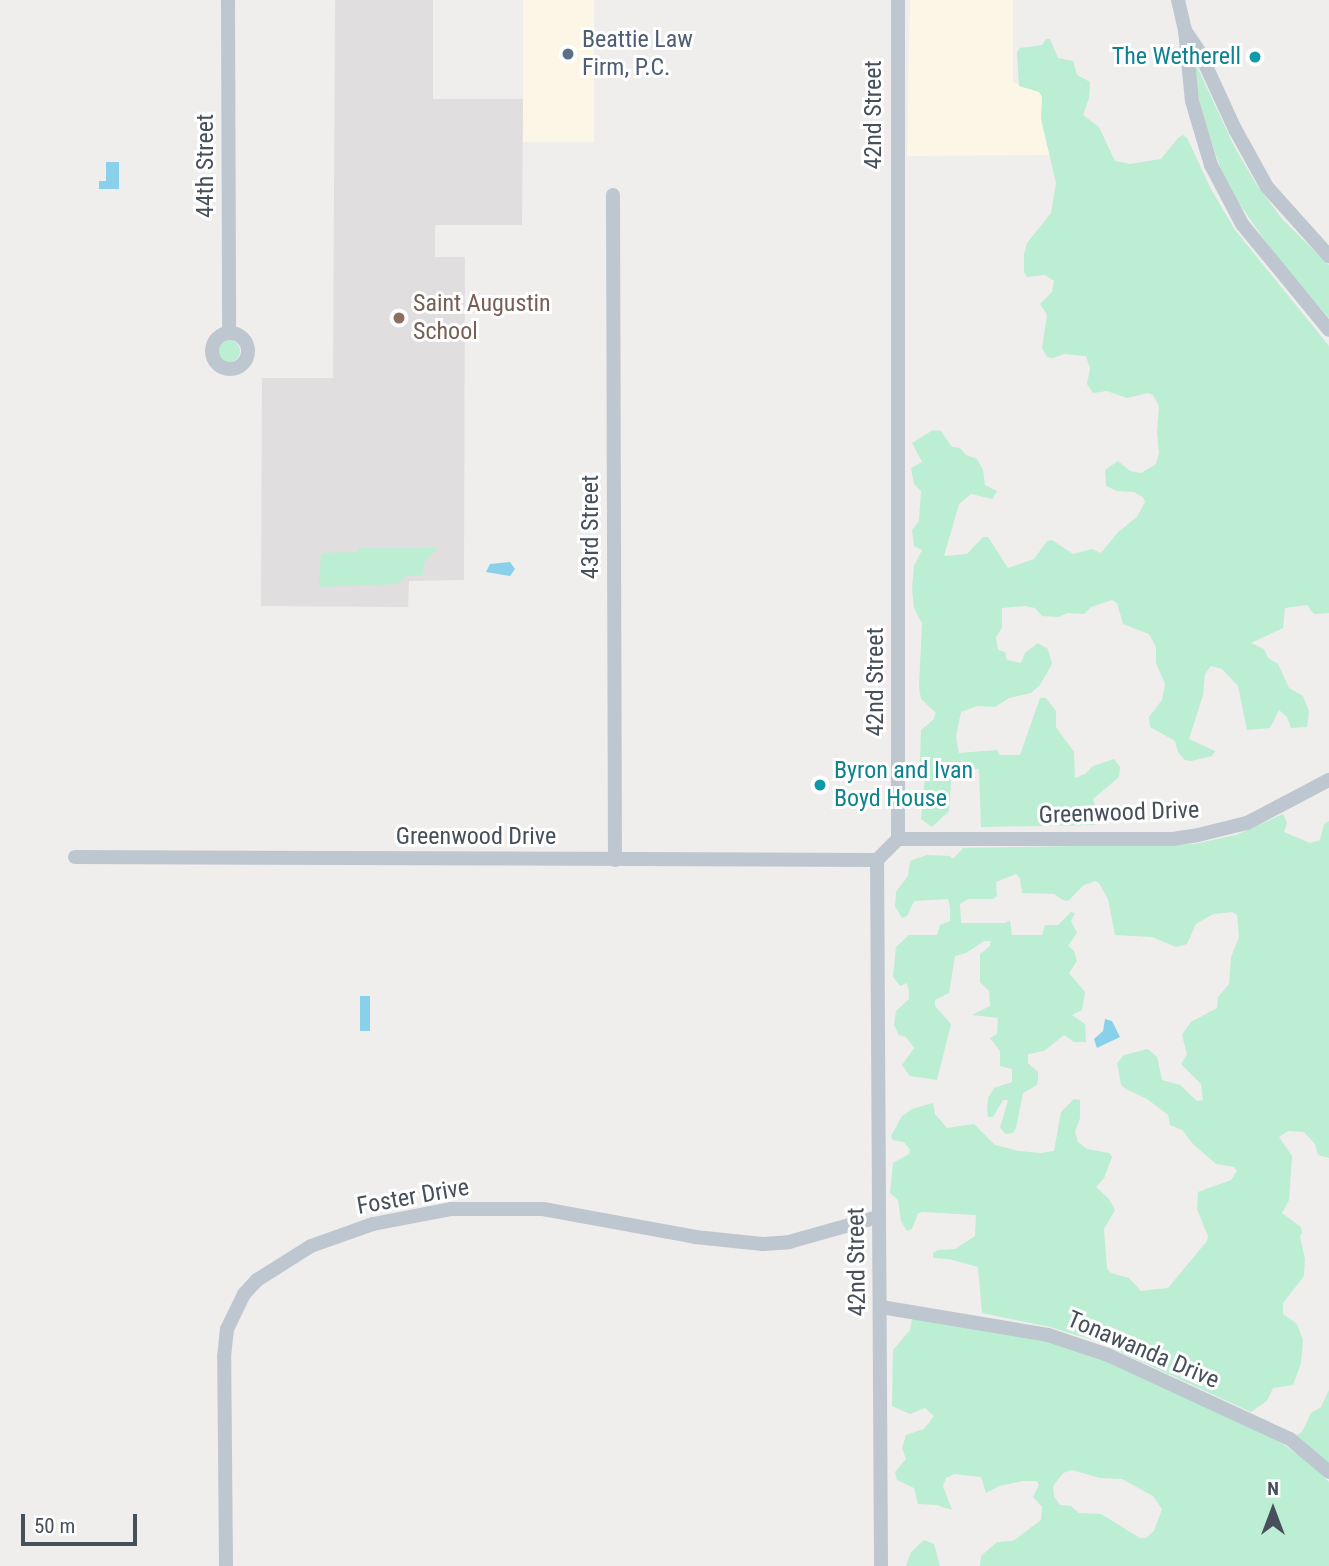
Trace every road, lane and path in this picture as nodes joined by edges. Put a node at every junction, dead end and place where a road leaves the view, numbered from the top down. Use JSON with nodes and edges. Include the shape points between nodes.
{"nodes":[{"id":1,"x":228,"y":0,"type":"edge"},
{"id":2,"x":898,"y":0,"type":"edge"},
{"id":3,"x":1178,"y":0,"type":"edge"},
{"id":4,"x":1185,"y":30,"type":"junction"},
{"id":5,"x":613,"y":195,"type":"dead end"},
{"id":6,"x":1329,"y":256,"type":"edge"},
{"id":7,"x":1329,"y":330,"type":"edge"},
{"id":8,"x":229,"y":332,"type":"dead end"},
{"id":9,"x":1329,"y":780,"type":"edge"},
{"id":10,"x":898,"y":839,"type":"junction"},
{"id":11,"x":75,"y":857,"type":"dead end"},
{"id":12,"x":615,"y":860,"type":"junction"},
{"id":13,"x":877,"y":860,"type":"junction"},
{"id":14,"x":878,"y":1217,"type":"junction"},
{"id":15,"x":881,"y":1307,"type":"junction"},
{"id":16,"x":1329,"y":1472,"type":"edge"},
{"id":17,"x":226,"y":1566,"type":"edge"},
{"id":18,"x":881,"y":1566,"type":"edge"}],
"edges":[{"from":1,"to":8,"type":"street","name":"44th Street"},
{"from":2,"to":10,"type":"street","name":"42nd Street"},
{"from":3,"to":4,"type":"street"},
{"from":4,"to":6,"type":"street","via":[[1267,187]]},
{"from":4,"to":7,"type":"street","via":[[1199,134],[1225,195],[1242,223]]},
{"from":5,"to":12,"type":"street","name":"43rd Street"},
{"from":9,"to":10,"type":"street","name":"Greenwood Drive","via":[[1247,823],[1185,837]]},
{"from":10,"to":13,"type":"street"},
{"from":11,"to":12,"type":"street","name":"Greenwood Drive"},
{"from":12,"to":13,"type":"street","name":"Greenwood Drive"},
{"from":13,"to":14,"type":"street","name":"42nd Street"},
{"from":14,"to":15,"type":"street","name":"42nd Street"},
{"from":14,"to":17,"type":"street","name":"Foster Drive","via":[[789,1242],[763,1244],[695,1237],[543,1209],[451,1209],[373,1224],[311,1246],[257,1280],[233,1311],[227,1329]]},
{"from":15,"to":16,"type":"street","name":"Tonawanda Drive","via":[[1048,1335],[1108,1355],[1290,1439]]},
{"from":15,"to":18,"type":"street","name":"42nd Street"}]}
